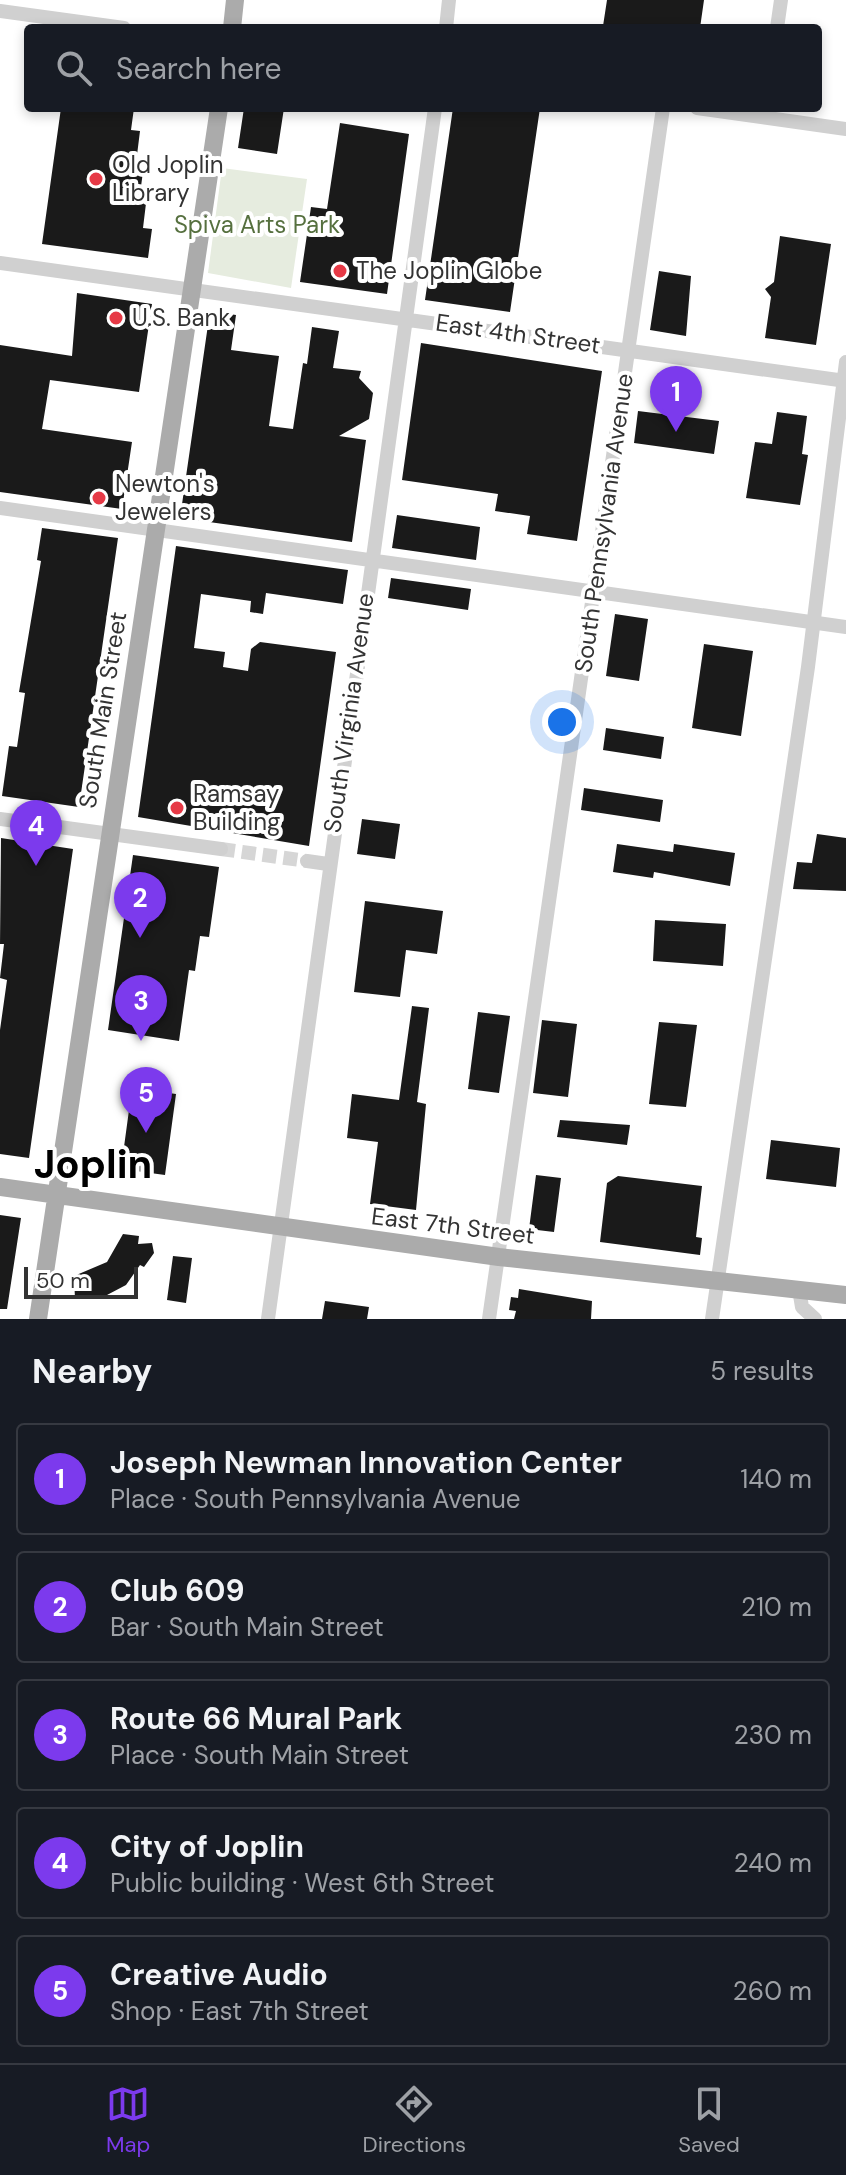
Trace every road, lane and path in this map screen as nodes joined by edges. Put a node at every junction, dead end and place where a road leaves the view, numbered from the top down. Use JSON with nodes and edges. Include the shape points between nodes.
{"nodes":[{"id":1,"x":235,"y":0,"type":"edge"},
{"id":2,"x":449,"y":0,"type":"edge"},
{"id":3,"x":781,"y":0,"type":"edge"},
{"id":4,"x":1,"y":11,"type":"edge"},
{"id":5,"x":95,"y":24,"type":"edge"},
{"id":6,"x":232,"y":24,"type":"edge"},
{"id":7,"x":446,"y":24,"type":"edge"},
{"id":8,"x":778,"y":24,"type":"edge"},
{"id":9,"x":218,"y":112,"type":"edge"},
{"id":10,"x":434,"y":112,"type":"edge"},
{"id":11,"x":662,"y":112,"type":"edge"},
{"id":12,"x":766,"y":113,"type":"edge"},
{"id":13,"x":846,"y":129,"type":"edge"},
{"id":14,"x":0,"y":263,"type":"edge"},
{"id":15,"x":191,"y":290,"type":"junction"},
{"id":16,"x":405,"y":319,"type":"junction"},
{"id":17,"x":629,"y":349,"type":"junction"},
{"id":18,"x":846,"y":362,"type":"edge"},
{"id":19,"x":845,"y":381,"type":"edge"},
{"id":20,"x":0,"y":508,"type":"edge"},
{"id":21,"x":155,"y":529,"type":"junction"},
{"id":22,"x":371,"y":560,"type":"junction"},
{"id":23,"x":594,"y":592,"type":"junction"},
{"id":24,"x":813,"y":623,"type":"junction"},
{"id":25,"x":846,"y":627,"type":"edge"},
{"id":26,"x":0,"y":819,"type":"edge"},
{"id":27,"x":109,"y":834,"type":"junction"},
{"id":28,"x":221,"y":849,"type":"tunnel mouth"},
{"id":29,"x":307,"y":861,"type":"tunnel mouth"},
{"id":30,"x":328,"y":864,"type":"junction"},
{"id":31,"x":0,"y":1187,"type":"edge"},
{"id":32,"x":55,"y":1195,"type":"junction"},
{"id":33,"x":280,"y":1227,"type":"junction"},
{"id":34,"x":499,"y":1257,"type":"junction"},
{"id":35,"x":718,"y":1280,"type":"junction"},
{"id":36,"x":799,"y":1289,"type":"junction"},
{"id":37,"x":846,"y":1295,"type":"edge"},
{"id":38,"x":38,"y":1319,"type":"edge"},
{"id":39,"x":268,"y":1319,"type":"edge"},
{"id":40,"x":489,"y":1319,"type":"edge"},
{"id":41,"x":712,"y":1319,"type":"edge"},
{"id":42,"x":815,"y":1319,"type":"edge"}],
"edges":[{"from":1,"to":6,"type":"main road"},
{"from":2,"to":7,"type":"street"},
{"from":3,"to":8,"type":"street"},
{"from":4,"to":5,"type":"street"},
{"from":9,"to":15,"type":"main road","name":"South Main Street"},
{"from":10,"to":16,"type":"street","name":"South Virginia Avenue"},
{"from":11,"to":17,"type":"street","name":"South Pennsylvania Avenue"},
{"from":12,"to":13,"type":"street"},
{"from":14,"to":15,"type":"street","name":"East 4th Street"},
{"from":15,"to":16,"type":"street","name":"East 4th Street"},
{"from":15,"to":21,"type":"main road","name":"South Main Street"},
{"from":16,"to":17,"type":"street","name":"East 4th Street"},
{"from":16,"to":22,"type":"street","name":"South Virginia Avenue"},
{"from":17,"to":19,"type":"street","name":"East 4th Street"},
{"from":17,"to":23,"type":"street","name":"South Pennsylvania Avenue"},
{"from":18,"to":19,"type":"street"},
{"from":19,"to":24,"type":"street"},
{"from":20,"to":21,"type":"street"},
{"from":21,"to":22,"type":"street"},
{"from":21,"to":27,"type":"main road","name":"South Main Street"},
{"from":22,"to":23,"type":"street"},
{"from":22,"to":30,"type":"street","name":"South Virginia Avenue"},
{"from":23,"to":24,"type":"street"},
{"from":23,"to":34,"type":"street","name":"South Pennsylvania Avenue"},
{"from":24,"to":25,"type":"street"},
{"from":24,"to":35,"type":"street"},
{"from":26,"to":27,"type":"street"},
{"from":27,"to":28,"type":"street"},
{"from":27,"to":32,"type":"main road","name":"South Main Street"},
{"from":29,"to":30,"type":"street"},
{"from":30,"to":33,"type":"street","name":"South Virginia Avenue"},
{"from":31,"to":32,"type":"main road","name":"East 7th Street"},
{"from":32,"to":33,"type":"main road","name":"East 7th Street"},
{"from":32,"to":38,"type":"main road","name":"South Main Street"},
{"from":33,"to":34,"type":"main road","name":"East 7th Street"},
{"from":33,"to":39,"type":"street","name":"South Virginia Avenue"},
{"from":34,"to":35,"type":"main road","name":"East 7th Street"},
{"from":34,"to":40,"type":"street","name":"South Pennsylvania Avenue"},
{"from":35,"to":36,"type":"main road","name":"East 7th Street"},
{"from":35,"to":41,"type":"street"},
{"from":36,"to":37,"type":"main road","name":"East 7th Street"},
{"from":36,"to":42,"type":"street","via":[[802,1307]]}]}
